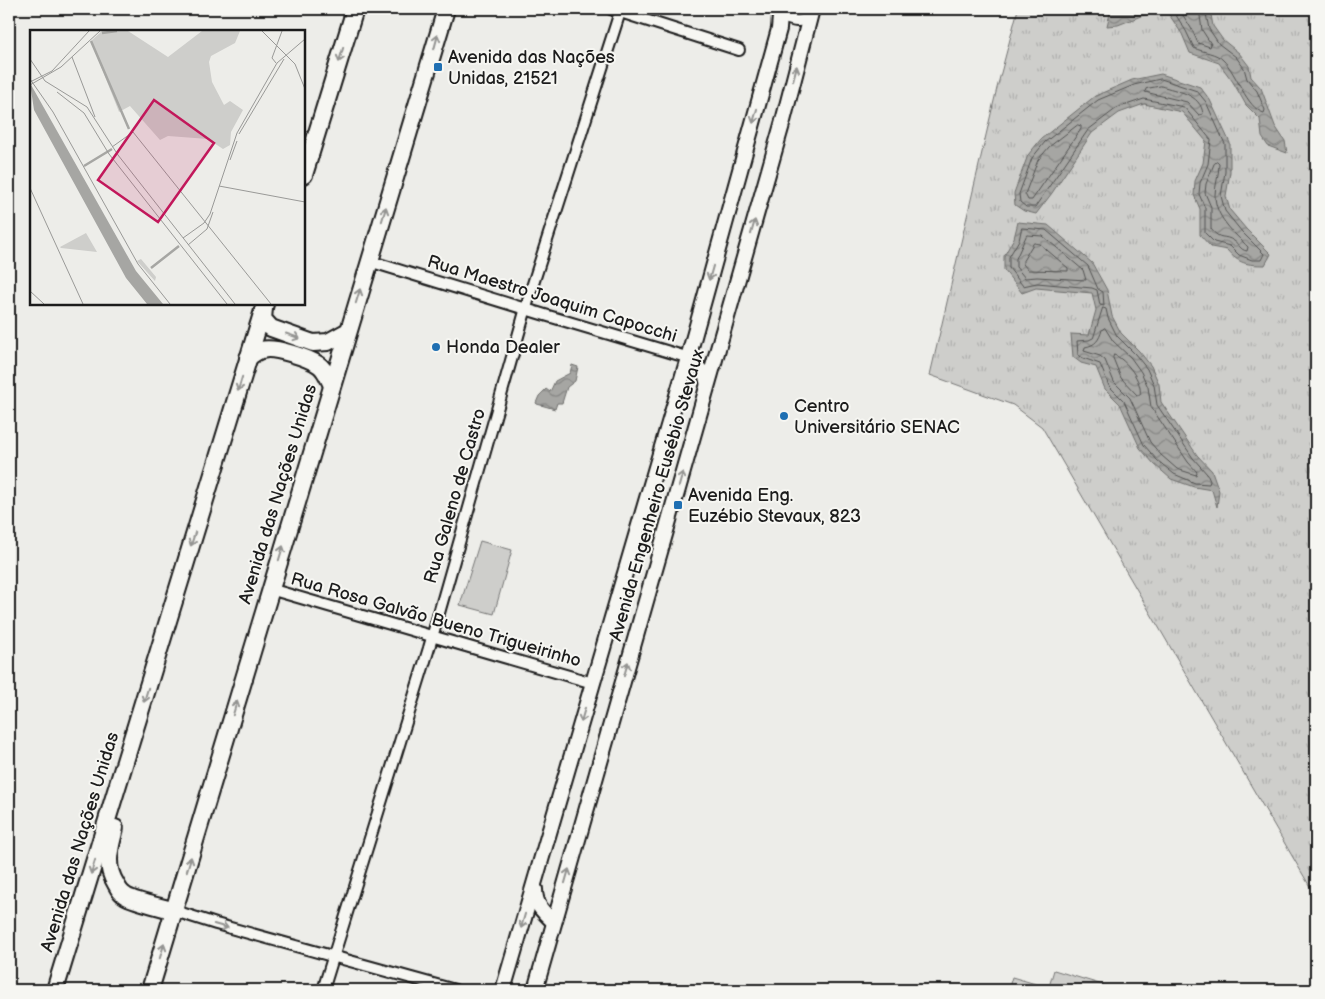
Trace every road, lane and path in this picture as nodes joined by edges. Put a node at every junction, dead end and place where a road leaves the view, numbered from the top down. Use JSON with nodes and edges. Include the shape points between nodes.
{"nodes":[{"id":1,"x":355,"y":9,"type":"edge"},
{"id":2,"x":446,"y":9,"type":"edge"},
{"id":3,"x":615,"y":10,"type":"edge"},
{"id":4,"x":780,"y":11,"type":"edge"},
{"id":5,"x":811,"y":13,"type":"edge"},
{"id":6,"x":739,"y":50,"type":"dead end"},
{"id":7,"x":305,"y":172,"type":"edge"},
{"id":8,"x":369,"y":260,"type":"junction"},
{"id":9,"x":264,"y":305,"type":"edge"},
{"id":10,"x":525,"y":309,"type":"junction"},
{"id":11,"x":348,"y":331,"type":"junction"},
{"id":12,"x":248,"y":358,"type":"junction"},
{"id":13,"x":688,"y":358,"type":"junction"},
{"id":14,"x":332,"y":385,"type":"junction"},
{"id":15,"x":706,"y":390,"type":"junction"},
{"id":16,"x":270,"y":589,"type":"junction"},
{"id":17,"x":432,"y":636,"type":"junction"},
{"id":18,"x":593,"y":683,"type":"junction"},
{"id":19,"x":127,"y":756,"type":"junction"},
{"id":20,"x":535,"y":881,"type":"junction"},
{"id":21,"x":175,"y":911,"type":"junction"},
{"id":22,"x":554,"y":922,"type":"junction"},
{"id":23,"x":334,"y":957,"type":"junction"},
{"id":24,"x":55,"y":990,"type":"edge"},
{"id":25,"x":150,"y":990,"type":"edge"},
{"id":26,"x":323,"y":990,"type":"edge"},
{"id":27,"x":455,"y":990,"type":"edge"},
{"id":28,"x":504,"y":990,"type":"edge"},
{"id":29,"x":535,"y":990,"type":"edge"}],
"edges":[{"from":1,"to":7,"type":"highway","one_way":true},
{"from":8,"to":2,"type":"highway","name":"Avenida das Nações Unidas","one_way":true},
{"from":3,"to":6,"type":"street"},
{"from":3,"to":10,"type":"street","name":"Rua Galeno de Castro"},
{"from":4,"to":5,"type":"street","via":[[797,22],[804,21]]},
{"from":4,"to":13,"type":"main road","name":"Avenida Engenheiro Eusébio Stevaux","one_way":true,"via":[[779,29]]},
{"from":15,"to":5,"type":"main road","name":"Avenida Engenheiro Eusébio Stevaux","one_way":true},
{"from":8,"to":10,"type":"street","name":"Rua Maestro Joaquim Capocchi"},
{"from":11,"to":8,"type":"highway","name":"Avenida das Nações Unidas","one_way":true},
{"from":9,"to":11,"type":"highway","one_way":true,"via":[[263,319],[271,328],[314,343],[328,342]]},
{"from":9,"to":12,"type":"highway","name":"Avenida das Nações Unidas"},
{"from":10,"to":13,"type":"street","name":"Rua Maestro Joaquim Capocchi"},
{"from":10,"to":17,"type":"street","name":"Rua Galeno de Castro"},
{"from":11,"to":14,"type":"highway","name":"Avenida das Nações Unidas"},
{"from":12,"to":14,"type":"highway","via":[[268,349],[289,353],[320,365]]},
{"from":12,"to":19,"type":"highway","name":"Avenida das Nações Unidas","one_way":true},
{"from":13,"to":15,"type":"street","name":"Rua Maestro Joaquim Capocchi","via":[[702,369]]},
{"from":13,"to":18,"type":"main road","name":"Avenida Engenheiro Eusébio Stevaux"},
{"from":16,"to":14,"type":"highway","name":"Avenida das Nações Unidas","one_way":true},
{"from":22,"to":15,"type":"main road","name":"Avenida Engenheiro Eusébio Stevaux","one_way":true},
{"from":16,"to":17,"type":"street","name":"Rua Rosa Galvão Bueno Trigueirinho"},
{"from":21,"to":16,"type":"highway","name":"Avenida das Nações Unidas","one_way":true},
{"from":17,"to":18,"type":"street","name":"Rua Rosa Galvão Bueno Trigueirinho"},
{"from":17,"to":23,"type":"street","name":"Rua Galeno de Castro"},
{"from":18,"to":20,"type":"main road","name":"Avenida Engenheiro Eusébio Stevaux","one_way":true},
{"from":19,"to":21,"type":"highway","via":[[130,770],[110,852],[110,874],[126,896]]},
{"from":19,"to":24,"type":"highway","name":"Avenida das Nações Unidas","one_way":true},
{"from":20,"to":22,"type":"main road","via":[[535,900]]},
{"from":20,"to":28,"type":"main road","name":"Avenida Engenheiro Eusébio Stevaux","one_way":true},
{"from":21,"to":23,"type":"street","one_way":true},
{"from":25,"to":21,"type":"highway","name":"Avenida das Nações Unidas","one_way":true},
{"from":22,"to":29,"type":"main road","name":"Avenida Engenheiro Eusébio Stevaux"},
{"from":23,"to":26,"type":"street","name":"Rua Galeno de Castro"},
{"from":23,"to":27,"type":"street"}]}
